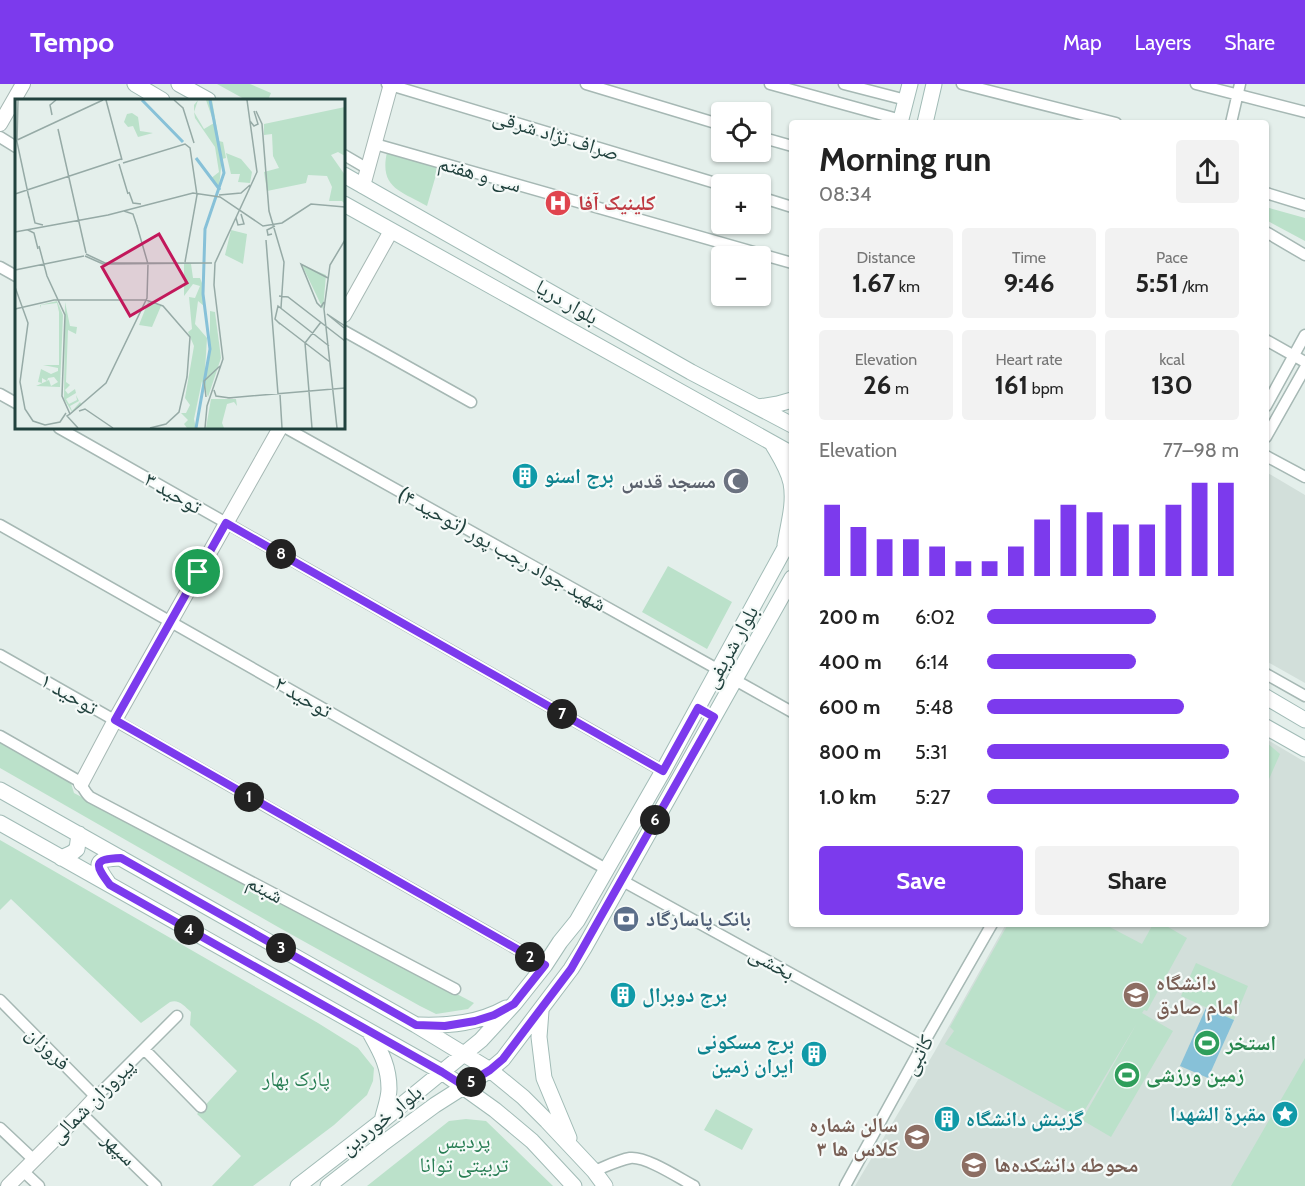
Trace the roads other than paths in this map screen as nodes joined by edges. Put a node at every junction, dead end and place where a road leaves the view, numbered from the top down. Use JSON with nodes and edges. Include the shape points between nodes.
{"nodes":[{"id":1,"x":23,"y":84,"type":"edge"},
{"id":2,"x":135,"y":84,"type":"edge"},
{"id":3,"x":179,"y":84,"type":"edge"},
{"id":4,"x":390,"y":84,"type":"edge"},
{"id":5,"x":586,"y":84,"type":"edge"},
{"id":6,"x":770,"y":84,"type":"edge"},
{"id":7,"x":844,"y":84,"type":"edge"},
{"id":8,"x":910,"y":84,"type":"edge"},
{"id":9,"x":934,"y":84,"type":"edge"},
{"id":10,"x":962,"y":84,"type":"edge"},
{"id":11,"x":1196,"y":84,"type":"edge"},
{"id":12,"x":1239,"y":89,"type":"edge"},
{"id":13,"x":160,"y":99,"type":"edge"},
{"id":14,"x":202,"y":99,"type":"edge"},
{"id":15,"x":906,"y":100,"type":"junction"},
{"id":16,"x":1305,"y":112,"type":"edge"},
{"id":17,"x":894,"y":120,"type":"edge"},
{"id":18,"x":901,"y":120,"type":"edge"},
{"id":19,"x":926,"y":120,"type":"edge"},
{"id":20,"x":1104,"y":120,"type":"edge"},
{"id":21,"x":1232,"y":120,"type":"edge"},
{"id":22,"x":711,"y":122,"type":"edge"},
{"id":23,"x":0,"y":124,"type":"edge"},
{"id":24,"x":0,"y":137,"type":"edge"},
{"id":25,"x":771,"y":140,"type":"edge"},
{"id":26,"x":375,"y":144,"type":"junction"},
{"id":27,"x":789,"y":145,"type":"edge"},
{"id":28,"x":15,"y":146,"type":"edge"},
{"id":29,"x":345,"y":156,"type":"edge"},
{"id":30,"x":368,"y":169,"type":"junction"},
{"id":31,"x":345,"y":176,"type":"edge"},
{"id":32,"x":711,"y":182,"type":"edge"},
{"id":33,"x":363,"y":186,"type":"junction"},
{"id":34,"x":1269,"y":194,"type":"edge"},
{"id":35,"x":771,"y":200,"type":"edge"},
{"id":36,"x":345,"y":205,"type":"edge"},
{"id":37,"x":1305,"y":205,"type":"edge"},
{"id":38,"x":789,"y":206,"type":"edge"},
{"id":39,"x":391,"y":231,"type":"junction"},
{"id":40,"x":1269,"y":234,"type":"edge"},
{"id":41,"x":1305,"y":255,"type":"edge"},
{"id":42,"x":789,"y":262,"type":"edge"},
{"id":43,"x":0,"y":267,"type":"edge"},
{"id":44,"x":15,"y":275,"type":"edge"},
{"id":45,"x":345,"y":313,"type":"edge"},
{"id":46,"x":345,"y":332,"type":"edge"},
{"id":47,"x":1305,"y":335,"type":"edge"},
{"id":48,"x":1269,"y":342,"type":"edge"},
{"id":49,"x":1294,"y":355,"type":"junction"},
{"id":50,"x":1305,"y":362,"type":"edge"},
{"id":51,"x":1305,"y":368,"type":"edge"},
{"id":52,"x":708,"y":381,"type":"junction"},
{"id":53,"x":0,"y":394,"type":"edge"},
{"id":54,"x":698,"y":401,"type":"junction"},
{"id":55,"x":789,"y":401,"type":"edge"},
{"id":56,"x":1269,"y":401,"type":"edge"},
{"id":57,"x":15,"y":402,"type":"edge"},
{"id":58,"x":471,"y":402,"type":"dead end"},
{"id":59,"x":759,"y":407,"type":"junction"},
{"id":60,"x":789,"y":423,"type":"edge"},
{"id":61,"x":61,"y":429,"type":"edge"},
{"id":62,"x":279,"y":429,"type":"edge"},
{"id":63,"x":288,"y":429,"type":"edge"},
{"id":64,"x":1269,"y":432,"type":"edge"},
{"id":65,"x":771,"y":442,"type":"junction"},
{"id":66,"x":789,"y":452,"type":"edge"},
{"id":67,"x":1269,"y":458,"type":"edge"},
{"id":68,"x":1305,"y":477,"type":"edge"},
{"id":69,"x":789,"y":478,"type":"edge"},
{"id":70,"x":789,"y":520,"type":"edge"},
{"id":71,"x":226,"y":523,"type":"junction"},
{"id":72,"x":0,"y":525,"type":"edge"},
{"id":73,"x":789,"y":540,"type":"edge"},
{"id":74,"x":784,"y":549,"type":"junction"},
{"id":75,"x":789,"y":583,"type":"edge"},
{"id":76,"x":171,"y":622,"type":"junction"},
{"id":77,"x":0,"y":655,"type":"edge"},
{"id":78,"x":718,"y":670,"type":"junction"},
{"id":79,"x":1269,"y":676,"type":"edge"},
{"id":80,"x":735,"y":680,"type":"junction"},
{"id":81,"x":1305,"y":696,"type":"edge"},
{"id":82,"x":1269,"y":700,"type":"edge"},
{"id":83,"x":698,"y":708,"type":"junction"},
{"id":84,"x":789,"y":710,"type":"edge"},
{"id":85,"x":714,"y":717,"type":"junction"},
{"id":86,"x":115,"y":720,"type":"junction"},
{"id":87,"x":1305,"y":720,"type":"edge"},
{"id":88,"x":1269,"y":729,"type":"edge"},
{"id":89,"x":0,"y":736,"type":"edge"},
{"id":90,"x":1305,"y":749,"type":"edge"},
{"id":91,"x":663,"y":771,"type":"junction"},
{"id":92,"x":81,"y":784,"type":"junction"},
{"id":93,"x":0,"y":790,"type":"edge"},
{"id":94,"x":0,"y":823,"type":"edge"},
{"id":95,"x":79,"y":834,"type":"junction"},
{"id":96,"x":61,"y":858,"type":"junction"},
{"id":97,"x":121,"y":858,"type":"junction"},
{"id":98,"x":606,"y":869,"type":"junction"},
{"id":99,"x":621,"y":880,"type":"junction"},
{"id":100,"x":110,"y":885,"type":"junction"},
{"id":101,"x":990,"y":927,"type":"edge"},
{"id":102,"x":545,"y":965,"type":"junction"},
{"id":103,"x":454,"y":989,"type":"dead end"},
{"id":104,"x":0,"y":1000,"type":"edge"},
{"id":105,"x":514,"y":1004,"type":"junction"},
{"id":106,"x":541,"y":1010,"type":"junction"},
{"id":107,"x":177,"y":1016,"type":"dead end"},
{"id":108,"x":416,"y":1025,"type":"junction"},
{"id":109,"x":369,"y":1031,"type":"junction"},
{"id":110,"x":922,"y":1046,"type":"junction"},
{"id":111,"x":144,"y":1049,"type":"junction"},
{"id":112,"x":465,"y":1054,"type":"junction"},
{"id":113,"x":490,"y":1070,"type":"junction"},
{"id":114,"x":442,"y":1072,"type":"junction"},
{"id":115,"x":464,"y":1086,"type":"junction"},
{"id":116,"x":96,"y":1097,"type":"junction"},
{"id":117,"x":201,"y":1107,"type":"dead end"},
{"id":118,"x":81,"y":1113,"type":"junction"},
{"id":119,"x":382,"y":1121,"type":"junction"},
{"id":120,"x":0,"y":1128,"type":"edge"},
{"id":121,"x":574,"y":1149,"type":"junction"},
{"id":122,"x":28,"y":1166,"type":"junction"},
{"id":123,"x":594,"y":1171,"type":"junction"},
{"id":124,"x":8,"y":1186,"type":"edge"},
{"id":125,"x":39,"y":1186,"type":"edge"},
{"id":126,"x":156,"y":1186,"type":"edge"},
{"id":127,"x":298,"y":1186,"type":"edge"},
{"id":128,"x":328,"y":1186,"type":"edge"},
{"id":129,"x":574,"y":1186,"type":"edge"},
{"id":130,"x":605,"y":1186,"type":"edge"},
{"id":131,"x":694,"y":1186,"type":"edge"},
{"id":132,"x":845,"y":1186,"type":"edge"}],
"edges":[{"from":1,"to":23,"type":"street"},
{"from":2,"to":13,"type":"main road"},
{"from":3,"to":14,"type":"main road"},
{"from":4,"to":26,"type":"street"},
{"from":4,"to":32,"type":"street","name":"صراف‌ نژاد شرقی"},
{"from":5,"to":22,"type":"street"},
{"from":6,"to":17,"type":"street"},
{"from":7,"to":15,"type":"street"},
{"from":8,"to":15,"type":"main road"},
{"from":9,"to":19,"type":"main road"},
{"from":10,"to":20,"type":"street"},
{"from":11,"to":12,"type":"street"},
{"from":12,"to":16,"type":"street"},
{"from":12,"to":21,"type":"street"},
{"from":15,"to":18,"type":"main road"},
{"from":24,"to":28,"type":"street"},
{"from":25,"to":27,"type":"street"},
{"from":26,"to":30,"type":"street"},
{"from":26,"to":42,"type":"street","name":"سی و هفتم"},
{"from":29,"to":30,"type":"street"},
{"from":30,"to":33,"type":"street"},
{"from":31,"to":33,"type":"main road","name":"بلوار دریا"},
{"from":33,"to":52,"type":"main road","name":"بلوار دریا"},
{"from":34,"to":37,"type":"street"},
{"from":35,"to":38,"type":"street"},
{"from":36,"to":39,"type":"main road","name":"بلوار دریا"},
{"from":39,"to":45,"type":"street"},
{"from":39,"to":54,"type":"main road","name":"بلوار دریا"},
{"from":40,"to":41,"type":"street"},
{"from":43,"to":44,"type":"street"},
{"from":46,"to":58,"type":"street"},
{"from":47,"to":49,"type":"street"},
{"from":48,"to":49,"type":"street"},
{"from":49,"to":50,"type":"street"},
{"from":49,"to":56,"type":"street"},
{"from":51,"to":64,"type":"street"},
{"from":52,"to":54,"type":"main road"},
{"from":52,"to":59,"type":"main road","name":"بلوار دریا"},
{"from":53,"to":57,"type":"street"},
{"from":54,"to":65,"type":"main road","name":"بلوار دریا"},
{"from":55,"to":59,"type":"main road"},
{"from":59,"to":60,"type":"main road","name":"بلوار دریا"},
{"from":61,"to":71,"type":"street","name":"توحید ۳"},
{"from":62,"to":71,"type":"street"},
{"from":63,"to":78,"type":"street","name":"شهید جواد رجب پور (توحید ۴)"},
{"from":65,"to":66,"type":"main road","name":"بلوار دریا"},
{"from":65,"to":69,"type":"main road"},
{"from":67,"to":68,"type":"street"},
{"from":70,"to":74,"type":"main road"},
{"from":71,"to":76,"type":"street"},
{"from":71,"to":91,"type":"street","name":"توحید ۳"},
{"from":72,"to":76,"type":"street","name":"توحید ۲"},
{"from":73,"to":74,"type":"main road","name":"بلوار شریفی"},
{"from":74,"to":78,"type":"main road","name":"بلوار شریفی"},
{"from":75,"to":80,"type":"main road","name":"بلوار شریفی"},
{"from":76,"to":86,"type":"street"},
{"from":76,"to":98,"type":"street","name":"توحید ۲"},
{"from":77,"to":86,"type":"street","name":"توحید ۱"},
{"from":78,"to":83,"type":"main road","name":"بلوار شریفی"},
{"from":79,"to":81,"type":"street"},
{"from":80,"to":84,"type":"street"},
{"from":80,"to":85,"type":"main road","name":"بلوار شریفی"},
{"from":82,"to":87,"type":"main road"},
{"from":83,"to":85,"type":"main road"},
{"from":83,"to":91,"type":"main road","name":"بلوار شریفی"},
{"from":85,"to":99,"type":"main road","name":"بلوار شریفی"},
{"from":86,"to":92,"type":"street"},
{"from":86,"to":102,"type":"street","name":"توحید ۱"},
{"from":88,"to":90,"type":"main road"},
{"from":89,"to":92,"type":"street","name":"شبنم"},
{"from":91,"to":98,"type":"main road","name":"بلوار شریفی"},
{"from":92,"to":103,"type":"street","name":"شبنم","via":[[90,797]]},
{"from":93,"to":95,"type":"main road"},
{"from":94,"to":96,"type":"main road"},
{"from":95,"to":96,"type":"main road","via":[[77,849]]},
{"from":95,"to":97,"type":"main road"},
{"from":96,"to":100,"type":"main road"},
{"from":97,"to":100,"type":"main road","via":[[99,862],[98,867]]},
{"from":97,"to":108,"type":"main road"},
{"from":98,"to":102,"type":"main road","name":"بلوار شریفی","via":[[577,921]]},
{"from":99,"to":106,"type":"main road","name":"بلوار شریفی","via":[[571,969]]},
{"from":99,"to":110,"type":"street","name":"بخشی"},
{"from":100,"to":109,"type":"main road"},
{"from":101,"to":110,"type":"street","name":"کاتبی"},
{"from":102,"to":105,"type":"main road","name":"بلوار شریفی"},
{"from":104,"to":116,"type":"street","name":"فروزان"},
{"from":105,"to":108,"type":"main road","via":[[475,1021]]},
{"from":105,"to":112,"type":"main road","name":"بلوار شریفی"},
{"from":106,"to":113,"type":"main road","name":"بلوار شریفی"},
{"from":106,"to":121,"type":"main road","via":[[539,1037],[544,1078]]},
{"from":107,"to":111,"type":"street","name":"پیروزان شمالی"},
{"from":108,"to":112,"type":"main road"},
{"from":109,"to":114,"type":"main road"},
{"from":109,"to":119,"type":"main road","via":[[385,1059],[389,1090]]},
{"from":110,"to":132,"type":"street","name":"کاتبی"},
{"from":111,"to":116,"type":"street","name":"پیروزان شمالی"},
{"from":111,"to":117,"type":"street"},
{"from":112,"to":113,"type":"main road"},
{"from":112,"to":114,"type":"main road","name":"بلوار خوردین"},
{"from":113,"to":115,"type":"main road","name":"بلوار خوردین"},
{"from":113,"to":121,"type":"main road"},
{"from":114,"to":115,"type":"main road"},
{"from":114,"to":119,"type":"main road","name":"بلوار خوردین"},
{"from":115,"to":128,"type":"main road","name":"بلوار خوردین"},
{"from":115,"to":129,"type":"main road","via":[[532,1141]]},
{"from":116,"to":118,"type":"street","name":"پیروزان شمالی"},
{"from":118,"to":122,"type":"street","name":"پیروزان شمالی"},
{"from":118,"to":126,"type":"street","name":"سپهر"},
{"from":119,"to":127,"type":"main road","name":"بلوار خوردین"},
{"from":120,"to":122,"type":"street"},
{"from":121,"to":123,"type":"main road"},
{"from":122,"to":124,"type":"street","name":"پیروزان شمالی"},
{"from":122,"to":125,"type":"street"},
{"from":123,"to":130,"type":"main road"},
{"from":123,"to":131,"type":"street","via":[[629,1158],[638,1159]]}]}
